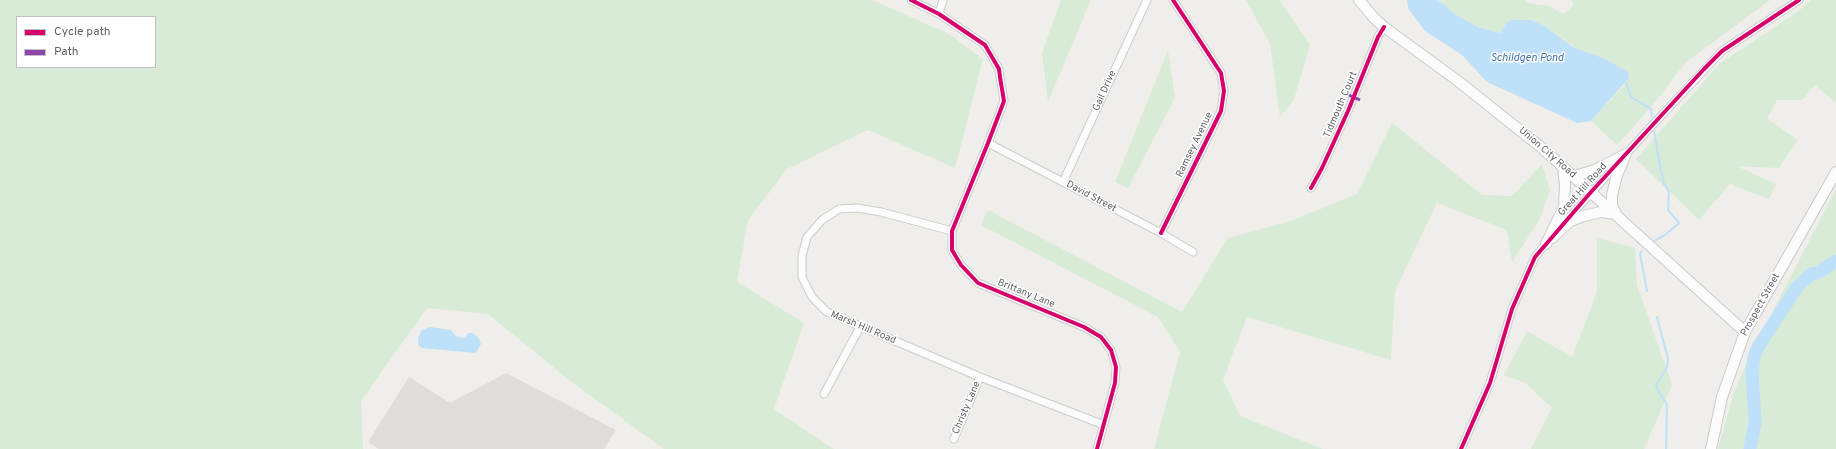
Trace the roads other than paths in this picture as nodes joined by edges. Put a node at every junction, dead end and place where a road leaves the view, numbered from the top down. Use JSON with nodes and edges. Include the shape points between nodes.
{"nodes":[{"id":1,"x":911,"y":0,"type":"edge"},
{"id":2,"x":943,"y":0,"type":"edge"},
{"id":3,"x":1147,"y":0,"type":"edge"},
{"id":4,"x":1174,"y":0,"type":"edge"},
{"id":5,"x":1359,"y":0,"type":"edge"},
{"id":6,"x":1799,"y":0,"type":"edge"},
{"id":7,"x":939,"y":14,"type":"junction"},
{"id":8,"x":1384,"y":27,"type":"junction"},
{"id":9,"x":988,"y":143,"type":"junction"},
{"id":10,"x":1626,"y":154,"type":"junction"},
{"id":11,"x":1563,"y":167,"type":"junction"},
{"id":12,"x":1836,"y":172,"type":"edge"},
{"id":13,"x":1574,"y":176,"type":"junction"},
{"id":14,"x":1063,"y":182,"type":"junction"},
{"id":15,"x":1311,"y":188,"type":"dead end"},
{"id":16,"x":1591,"y":192,"type":"junction"},
{"id":17,"x":1616,"y":214,"type":"junction"},
{"id":18,"x":952,"y":231,"type":"junction"},
{"id":19,"x":1161,"y":233,"type":"junction"},
{"id":20,"x":1546,"y":244,"type":"junction"},
{"id":21,"x":1193,"y":252,"type":"dead end"},
{"id":22,"x":860,"y":327,"type":"junction"},
{"id":23,"x":1745,"y":332,"type":"junction"},
{"id":24,"x":980,"y":377,"type":"junction"},
{"id":25,"x":824,"y":394,"type":"dead end"},
{"id":26,"x":1104,"y":425,"type":"junction"},
{"id":27,"x":954,"y":439,"type":"dead end"},
{"id":28,"x":1097,"y":449,"type":"edge"},
{"id":29,"x":1461,"y":449,"type":"edge"},
{"id":30,"x":1711,"y":449,"type":"edge"}],
"edges":[{"from":1,"to":7,"type":"street","name":"Brittany Lane"},
{"from":2,"to":7,"type":"street"},
{"from":3,"to":14,"type":"street","name":"Gail Drive"},
{"from":4,"to":19,"type":"street","name":"Ramsey Avenue","via":[[1221,73],[1224,91],[1221,111]]},
{"from":5,"to":8,"type":"main road","name":"Union City Road"},
{"from":6,"to":10,"type":"street","name":"Great Hill Road","via":[[1722,51]]},
{"from":7,"to":9,"type":"street","name":"Brittany Lane","via":[[985,45],[998,69],[1004,101]]},
{"from":8,"to":11,"type":"main road","name":"Union City Road","via":[[1510,121]]},
{"from":8,"to":15,"type":"street","name":"Tidmouth Court"},
{"from":9,"to":14,"type":"street","name":"David Street"},
{"from":9,"to":18,"type":"street","name":"Brittany Lane"},
{"from":10,"to":13,"type":"main road","via":[[1595,170]]},
{"from":10,"to":16,"type":"street","name":"Great Hill Road"},
{"from":10,"to":17,"type":"main road","via":[[1617,174],[1612,195],[1612,206]]},
{"from":11,"to":13,"type":"main road","name":"Union City Road"},
{"from":11,"to":20,"type":"main road","via":[[1564,207]]},
{"from":12,"to":23,"type":"main road","name":"Prospect Street"},
{"from":13,"to":16,"type":"main road","name":"Union City Road"},
{"from":14,"to":19,"type":"street","name":"David Street"},
{"from":16,"to":17,"type":"main road","name":"Union City Road"},
{"from":16,"to":20,"type":"street","name":"Great Hill Road"},
{"from":17,"to":20,"type":"main road","via":[[1600,212],[1569,222]]},
{"from":17,"to":23,"type":"main road","name":"Union City Road"},
{"from":18,"to":22,"type":"street","name":"Marsh Hill Road","via":[[857,208],[839,209],[822,220],[807,237],[802,256],[802,277],[812,297],[827,312]]},
{"from":18,"to":26,"type":"street","name":"Brittany Lane","via":[[952,250],[960,265],[978,283],[1084,327],[1101,337],[1111,350],[1116,367]]},
{"from":19,"to":21,"type":"street","name":"David Street"},
{"from":20,"to":29,"type":"street","name":"Great Hill Road","via":[[1535,257],[1512,309],[1490,383]]},
{"from":22,"to":24,"type":"street","name":"Marsh Hill Road"},
{"from":22,"to":25,"type":"street"},
{"from":23,"to":30,"type":"main road","name":"Prospect Street","via":[[1722,397]]},
{"from":24,"to":26,"type":"street","name":"Marsh Hill Road"},
{"from":24,"to":27,"type":"street","name":"Christy Lane"},
{"from":26,"to":28,"type":"street","name":"Brittany Lane"}]}
